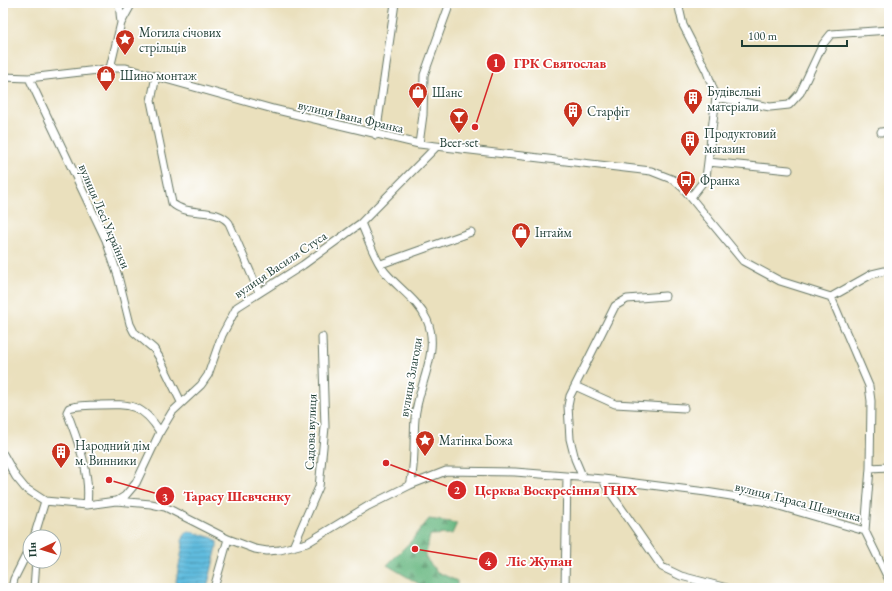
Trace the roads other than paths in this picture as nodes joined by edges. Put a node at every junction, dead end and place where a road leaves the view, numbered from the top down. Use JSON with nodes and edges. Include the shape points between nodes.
{"nodes":[{"id":1,"x":119,"y":3,"type":"edge"},
{"id":2,"x":132,"y":3,"type":"edge"},
{"id":3,"x":395,"y":3,"type":"edge"},
{"id":4,"x":450,"y":3,"type":"edge"},
{"id":5,"x":678,"y":3,"type":"edge"},
{"id":6,"x":121,"y":23,"type":"junction"},
{"id":7,"x":889,"y":30,"type":"edge"},
{"id":8,"x":110,"y":68,"type":"junction"},
{"id":9,"x":156,"y":76,"type":"junction"},
{"id":10,"x":3,"y":77,"type":"edge"},
{"id":11,"x":29,"y":78,"type":"junction"},
{"id":12,"x":716,"y":98,"type":"junction"},
{"id":13,"x":889,"y":131,"type":"edge"},
{"id":14,"x":881,"y":132,"type":"dead end"},
{"id":15,"x":376,"y":135,"type":"junction"},
{"id":16,"x":419,"y":144,"type":"junction"},
{"id":17,"x":436,"y":147,"type":"junction"},
{"id":18,"x":708,"y":162,"type":"junction"},
{"id":19,"x":789,"y":170,"type":"dead end"},
{"id":20,"x":690,"y":197,"type":"junction"},
{"id":21,"x":361,"y":223,"type":"junction"},
{"id":22,"x":471,"y":232,"type":"dead end"},
{"id":23,"x":380,"y":264,"type":"junction"},
{"id":24,"x":889,"y":270,"type":"edge"},
{"id":25,"x":259,"y":292,"type":"junction"},
{"id":26,"x":665,"y":296,"type":"dead end"},
{"id":27,"x":831,"y":297,"type":"junction"},
{"id":28,"x":322,"y":337,"type":"dead end"},
{"id":29,"x":575,"y":386,"type":"junction"},
{"id":30,"x":181,"y":402,"type":"junction"},
{"id":31,"x":684,"y":408,"type":"dead end"},
{"id":32,"x":160,"y":432,"type":"junction"},
{"id":33,"x":3,"y":454,"type":"edge"},
{"id":34,"x":889,"y":467,"type":"edge"},
{"id":35,"x":870,"y":468,"type":"junction"},
{"id":36,"x":567,"y":476,"type":"junction"},
{"id":37,"x":583,"y":478,"type":"junction"},
{"id":38,"x":603,"y":479,"type":"junction"},
{"id":39,"x":410,"y":485,"type":"junction"},
{"id":40,"x":45,"y":501,"type":"junction"},
{"id":41,"x":116,"y":501,"type":"junction"},
{"id":42,"x":87,"y":505,"type":"junction"},
{"id":43,"x":36,"y":529,"type":"edge"},
{"id":44,"x":865,"y":531,"type":"junction"},
{"id":45,"x":228,"y":539,"type":"junction"},
{"id":46,"x":293,"y":547,"type":"junction"},
{"id":47,"x":22,"y":563,"type":"edge"},
{"id":48,"x":35,"y":569,"type":"edge"},
{"id":49,"x":889,"y":580,"type":"edge"},
{"id":50,"x":12,"y":588,"type":"edge"},
{"id":51,"x":34,"y":588,"type":"edge"},
{"id":52,"x":214,"y":588,"type":"edge"},
{"id":53,"x":566,"y":588,"type":"edge"},
{"id":54,"x":727,"y":588,"type":"edge"}],
"edges":[{"from":1,"to":6,"type":"street"},
{"from":2,"to":6,"type":"street"},
{"from":3,"to":15,"type":"street"},
{"from":4,"to":16,"type":"street","via":[[424,75]]},
{"from":5,"to":12,"type":"street","via":[[683,24],[707,72]]},
{"from":6,"to":8,"type":"street"},
{"from":7,"to":12,"type":"street","via":[[831,34],[823,44],[800,93],[789,105],[770,107]]},
{"from":8,"to":9,"type":"street","name":"вулиця Івана Франка","via":[[126,68]]},
{"from":8,"to":11,"type":"street","name":"вулиця Івана Франка"},
{"from":9,"to":15,"type":"street","name":"вулиця Івана Франка","via":[[202,91]]},
{"from":9,"to":25,"type":"street","via":[[151,101],[172,203],[182,209],[219,215],[229,223]]},
{"from":10,"to":11,"type":"street","name":"вулиця Івана Франка"},
{"from":11,"to":30,"type":"street","name":"вулиця Лесі Українки","via":[[106,240],[130,324],[134,332],[154,349]]},
{"from":12,"to":18,"type":"street"},
{"from":13,"to":14,"type":"street"},
{"from":15,"to":16,"type":"street","name":"вулиця Івана Франка"},
{"from":16,"to":17,"type":"street","name":"вулиця Івана Франка"},
{"from":17,"to":20,"type":"street","name":"вулиця Івана Франка","via":[[652,171],[674,180]]},
{"from":17,"to":21,"type":"street","name":"вулиця Василя Стуса"},
{"from":18,"to":19,"type":"street"},
{"from":18,"to":20,"type":"street","via":[[706,178]]},
{"from":20,"to":27,"type":"street","name":"вулиця Івана Франка","via":[[743,261],[780,281]]},
{"from":21,"to":23,"type":"street","name":"вулиця Злагоди"},
{"from":21,"to":25,"type":"street","name":"вулиця Василя Стуса","via":[[303,265]]},
{"from":22,"to":23,"type":"street"},
{"from":23,"to":39,"type":"street","name":"вулиця Злагоди","via":[[417,303],[430,328],[428,364],[415,417],[414,462]]},
{"from":24,"to":27,"type":"street","via":[[872,274]]},
{"from":25,"to":30,"type":"street","name":"вулиця Василя Стуса","via":[[237,307],[222,335],[208,374],[201,385]]},
{"from":26,"to":29,"type":"street","via":[[627,299],[615,306]]},
{"from":27,"to":35,"type":"street","via":[[868,386],[871,401]]},
{"from":28,"to":46,"type":"street","name":"Садова вулиця","via":[[325,427],[319,487]]},
{"from":29,"to":31,"type":"street","via":[[615,404]]},
{"from":29,"to":37,"type":"street","via":[[570,396],[568,421],[575,459]]},
{"from":30,"to":32,"type":"street","name":"вулиця Василя Стуса"},
{"from":32,"to":41,"type":"street","name":"вулиця Василя Стуса","via":[[136,483],[125,496]]},
{"from":32,"to":42,"type":"street","via":[[142,412],[130,405],[69,408],[67,412],[87,475]]},
{"from":33,"to":40,"type":"street","name":"вулиця Тараса Шевченка","via":[[26,488]]},
{"from":34,"to":35,"type":"street"},
{"from":35,"to":44,"type":"street"},
{"from":36,"to":37,"type":"street","name":"вулиця Тараса Шевченка"},
{"from":36,"to":39,"type":"street","name":"вулиця Тараса Шевченка","via":[[446,471]]},
{"from":36,"to":53,"type":"street"},
{"from":37,"to":38,"type":"street","name":"вулиця Тараса Шевченка"},
{"from":38,"to":44,"type":"street","name":"вулиця Тараса Шевченка","via":[[762,501]]},
{"from":38,"to":54,"type":"street","via":[[662,567],[681,576]]},
{"from":39,"to":46,"type":"street","name":"вулиця Тараса Шевченка","via":[[368,506],[307,543]]},
{"from":40,"to":42,"type":"street","name":"вулиця Тараса Шевченка"},
{"from":40,"to":43,"type":"street"},
{"from":41,"to":42,"type":"street","name":"вулиця Тараса Шевченка"},
{"from":41,"to":45,"type":"street","name":"вулиця Тараса Шевченка","via":[[165,507]]},
{"from":44,"to":49,"type":"street"},
{"from":45,"to":46,"type":"street","name":"вулиця Тараса Шевченка","via":[[255,549],[280,550]]},
{"from":45,"to":52,"type":"street"},
{"from":47,"to":50,"type":"street"},
{"from":48,"to":51,"type":"street"}]}
